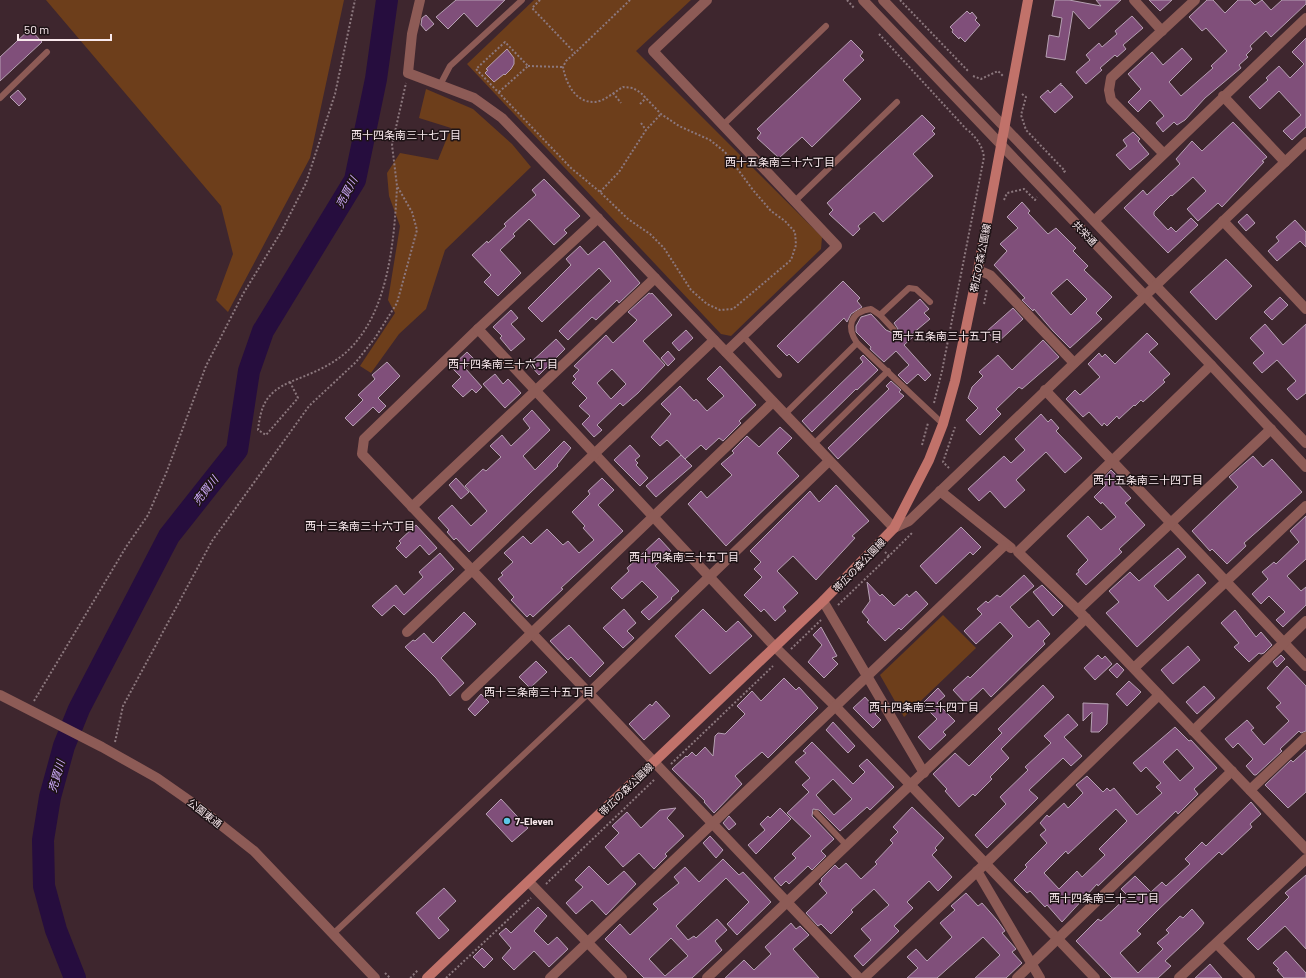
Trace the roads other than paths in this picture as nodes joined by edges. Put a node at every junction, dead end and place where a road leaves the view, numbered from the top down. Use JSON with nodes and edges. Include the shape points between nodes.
{"nodes":[{"id":1,"x":420,"y":0,"type":"edge"},
{"id":2,"x":522,"y":0,"type":"edge"},
{"id":3,"x":863,"y":0,"type":"edge"},
{"id":4,"x":883,"y":0,"type":"edge"},
{"id":5,"x":1028,"y":0,"type":"edge"},
{"id":6,"x":1134,"y":0,"type":"edge"},
{"id":7,"x":1195,"y":0,"type":"edge"},
{"id":8,"x":702,"y":2,"type":"edge"},
{"id":9,"x":1306,"y":18,"type":"edge"},
{"id":10,"x":826,"y":26,"type":"dead end"},
{"id":11,"x":1162,"y":31,"type":"junction"},
{"id":12,"x":47,"y":52,"type":"dead end"},
{"id":13,"x":440,"y":85,"type":"junction"},
{"id":14,"x":1223,"y":96,"type":"junction"},
{"id":15,"x":0,"y":98,"type":"edge"},
{"id":16,"x":897,"y":102,"type":"dead end"},
{"id":17,"x":723,"y":125,"type":"junction"},
{"id":18,"x":1003,"y":127,"type":"junction"},
{"id":19,"x":1306,"y":142,"type":"edge"},
{"id":20,"x":1000,"y":144,"type":"junction"},
{"id":21,"x":1163,"y":153,"type":"junction"},
{"id":22,"x":1285,"y":162,"type":"junction"},
{"id":23,"x":795,"y":201,"type":"junction"},
{"id":24,"x":598,"y":218,"type":"junction"},
{"id":25,"x":1095,"y":220,"type":"junction"},
{"id":26,"x":1223,"y":221,"type":"junction"},
{"id":27,"x":978,"y":270,"type":"junction"},
{"id":28,"x":654,"y":278,"type":"junction"},
{"id":29,"x":1156,"y":284,"type":"junction"},
{"id":30,"x":1145,"y":295,"type":"junction"},
{"id":31,"x":930,"y":302,"type":"dead end"},
{"id":32,"x":1306,"y":309,"type":"edge"},
{"id":33,"x":880,"y":315,"type":"junction"},
{"id":34,"x":478,"y":329,"type":"junction"},
{"id":35,"x":894,"y":330,"type":"dead end"},
{"id":36,"x":743,"y":336,"type":"junction"},
{"id":37,"x":714,"y":340,"type":"junction"},
{"id":38,"x":857,"y":343,"type":"junction"},
{"id":39,"x":726,"y":352,"type":"junction"},
{"id":40,"x":1074,"y":363,"type":"junction"},
{"id":41,"x":1211,"y":365,"type":"junction"},
{"id":42,"x":888,"y":371,"type":"junction"},
{"id":43,"x":780,"y":375,"type":"dead end"},
{"id":44,"x":537,"y":390,"type":"junction"},
{"id":45,"x":1045,"y":390,"type":"junction"},
{"id":46,"x":773,"y":402,"type":"junction"},
{"id":47,"x":784,"y":414,"type":"junction"},
{"id":48,"x":943,"y":424,"type":"junction"},
{"id":49,"x":1271,"y":429,"type":"junction"},
{"id":50,"x":1306,"y":443,"type":"edge"},
{"id":51,"x":814,"y":444,"type":"junction"},
{"id":52,"x":595,"y":453,"type":"junction"},
{"id":53,"x":830,"y":461,"type":"junction"},
{"id":54,"x":1112,"y":461,"type":"junction"},
{"id":55,"x":1304,"y":461,"type":"edge"},
{"id":56,"x":940,"y":491,"type":"junction"},
{"id":57,"x":1306,"y":506,"type":"edge"},
{"id":58,"x":412,"y":507,"type":"junction"},
{"id":59,"x":654,"y":517,"type":"junction"},
{"id":60,"x":1171,"y":523,"type":"junction"},
{"id":61,"x":894,"y":528,"type":"junction"},
{"id":62,"x":1005,"y":545,"type":"junction"},
{"id":63,"x":1018,"y":552,"type":"junction"},
{"id":64,"x":472,"y":570,"type":"junction"},
{"id":65,"x":710,"y":577,"type":"junction"},
{"id":66,"x":1227,"y":582,"type":"junction"},
{"id":67,"x":823,"y":601,"type":"junction"},
{"id":68,"x":1078,"y":610,"type":"junction"},
{"id":69,"x":1086,"y":618,"type":"junction"},
{"id":70,"x":1306,"y":621,"type":"edge"},
{"id":71,"x":407,"y":632,"type":"dead end"},
{"id":72,"x":531,"y":634,"type":"junction"},
{"id":73,"x":1284,"y":642,"type":"junction"},
{"id":74,"x":775,"y":647,"type":"junction"},
{"id":75,"x":1306,"y":666,"type":"edge"},
{"id":76,"x":1134,"y":668,"type":"junction"},
{"id":77,"x":868,"y":677,"type":"junction"},
{"id":78,"x":589,"y":693,"type":"junction"},
{"id":79,"x":1159,"y":694,"type":"junction"},
{"id":80,"x":0,"y":695,"type":"edge"},
{"id":81,"x":466,"y":696,"type":"dead end"},
{"id":82,"x":836,"y":707,"type":"junction"},
{"id":83,"x":1193,"y":731,"type":"junction"},
{"id":84,"x":1306,"y":737,"type":"edge"},
{"id":85,"x":654,"y":762,"type":"junction"},
{"id":86,"x":1232,"y":771,"type":"junction"},
{"id":87,"x":924,"y":773,"type":"junction"},
{"id":88,"x":910,"y":787,"type":"junction"},
{"id":89,"x":1250,"y":790,"type":"junction"},
{"id":90,"x":816,"y":813,"type":"dead end"},
{"id":91,"x":712,"y":824,"type":"junction"},
{"id":92,"x":847,"y":846,"type":"junction"},
{"id":93,"x":1306,"y":849,"type":"edge"},
{"id":94,"x":1306,"y":859,"type":"edge"},
{"id":95,"x":986,"y":863,"type":"junction"},
{"id":96,"x":977,"y":871,"type":"junction"},
{"id":97,"x":529,"y":882,"type":"junction"},
{"id":98,"x":787,"y":901,"type":"junction"},
{"id":99,"x":333,"y":934,"type":"junction"},
{"id":100,"x":1058,"y":939,"type":"junction"},
{"id":101,"x":588,"y":942,"type":"junction"},
{"id":102,"x":1217,"y":944,"type":"junction"},
{"id":103,"x":1032,"y":964,"type":"junction"},
{"id":104,"x":375,"y":978,"type":"edge"},
{"id":105,"x":427,"y":978,"type":"edge"},
{"id":106,"x":550,"y":978,"type":"edge"},
{"id":107,"x":622,"y":978,"type":"edge"},
{"id":108,"x":707,"y":978,"type":"edge"},
{"id":109,"x":858,"y":978,"type":"edge"},
{"id":110,"x":864,"y":978,"type":"edge"},
{"id":111,"x":1017,"y":978,"type":"edge"},
{"id":112,"x":1040,"y":978,"type":"edge"},
{"id":113,"x":1095,"y":978,"type":"edge"},
{"id":114,"x":1179,"y":978,"type":"edge"},
{"id":115,"x":1250,"y":978,"type":"edge"}],
"edges":[{"from":1,"to":13,"type":"street","via":[[412,34],[408,73]]},
{"from":2,"to":13,"type":"lane","via":[[450,66]]},
{"from":3,"to":20,"type":"street","name":"共栄通"},
{"from":4,"to":18,"type":"street","name":"共栄通"},
{"from":5,"to":18,"type":"main road","name":"帯広の森公園線"},
{"from":6,"to":11,"type":"street"},
{"from":7,"to":11,"type":"street"},
{"from":8,"to":17,"type":"street","via":[[653,51]]},
{"from":9,"to":14,"type":"street"},
{"from":10,"to":17,"type":"lane"},
{"from":11,"to":21,"type":"street","via":[[1111,78],[1109,90],[1112,100]]},
{"from":12,"to":15,"type":"lane"},
{"from":13,"to":24,"type":"street","via":[[474,98],[502,118]]},
{"from":14,"to":21,"type":"street"},
{"from":14,"to":22,"type":"street"},
{"from":16,"to":23,"type":"lane"},
{"from":17,"to":23,"type":"street"},
{"from":18,"to":20,"type":"main road","name":"帯広の森公園線"},
{"from":18,"to":25,"type":"street","name":"共栄通"},
{"from":19,"to":22,"type":"street"},
{"from":20,"to":27,"type":"main road","name":"帯広の森公園線"},
{"from":20,"to":30,"type":"street","name":"共栄通"},
{"from":21,"to":25,"type":"street"},
{"from":22,"to":26,"type":"street"},
{"from":23,"to":36,"type":"street","via":[[837,246]]},
{"from":24,"to":28,"type":"street"},
{"from":24,"to":34,"type":"street"},
{"from":25,"to":29,"type":"street","name":"共栄通"},
{"from":26,"to":29,"type":"street"},
{"from":26,"to":32,"type":"street"},
{"from":27,"to":40,"type":"street","via":[[990,275]]},
{"from":27,"to":48,"type":"main road","name":"帯広の森公園線","via":[[955,381]]},
{"from":28,"to":37,"type":"street"},
{"from":28,"to":44,"type":"street"},
{"from":29,"to":30,"type":"street"},
{"from":29,"to":50,"type":"street","name":"共栄通"},
{"from":30,"to":40,"type":"street"},
{"from":30,"to":41,"type":"street","name":"共栄通"},
{"from":31,"to":33,"type":"lane","via":[[916,289],[910,288]]},
{"from":33,"to":35,"type":"lane"},
{"from":33,"to":38,"type":"lane","via":[[871,309],[864,310],[855,317],[850,326],[850,333]]},
{"from":34,"to":44,"type":"street"},
{"from":34,"to":58,"type":"street","via":[[364,440],[362,454]]},
{"from":36,"to":39,"type":"street"},
{"from":36,"to":43,"type":"lane"},
{"from":37,"to":39,"type":"street"},
{"from":37,"to":52,"type":"street"},
{"from":38,"to":42,"type":"lane"},
{"from":38,"to":47,"type":"lane"},
{"from":39,"to":46,"type":"street"},
{"from":40,"to":45,"type":"street"},
{"from":41,"to":49,"type":"street","name":"共栄通"},
{"from":41,"to":54,"type":"street"},
{"from":42,"to":48,"type":"lane"},
{"from":42,"to":51,"type":"lane"},
{"from":44,"to":52,"type":"street"},
{"from":44,"to":58,"type":"street"},
{"from":45,"to":54,"type":"street"},
{"from":45,"to":56,"type":"street"},
{"from":46,"to":47,"type":"street"},
{"from":46,"to":59,"type":"street"},
{"from":47,"to":51,"type":"street"},
{"from":48,"to":61,"type":"main road","name":"帯広の森公園線","via":[[930,460]]},
{"from":49,"to":55,"type":"street","name":"共栄通"},
{"from":49,"to":60,"type":"street"},
{"from":51,"to":53,"type":"street"},
{"from":52,"to":59,"type":"street"},
{"from":52,"to":64,"type":"street"},
{"from":53,"to":61,"type":"street"},
{"from":53,"to":65,"type":"street"},
{"from":54,"to":60,"type":"street"},
{"from":54,"to":63,"type":"street"},
{"from":56,"to":61,"type":"street","via":[[909,520]]},
{"from":56,"to":62,"type":"street"},
{"from":57,"to":66,"type":"street"},
{"from":58,"to":64,"type":"street"},
{"from":59,"to":65,"type":"street"},
{"from":59,"to":72,"type":"street"},
{"from":60,"to":66,"type":"street"},
{"from":60,"to":68,"type":"street"},
{"from":61,"to":67,"type":"main road","name":"帯広の森公園線"},
{"from":62,"to":63,"type":"street"},
{"from":62,"to":77,"type":"street"},
{"from":63,"to":68,"type":"street"},
{"from":64,"to":71,"type":"street"},
{"from":64,"to":72,"type":"street"},
{"from":65,"to":74,"type":"street"},
{"from":65,"to":78,"type":"street"},
{"from":66,"to":73,"type":"street"},
{"from":66,"to":76,"type":"street"},
{"from":67,"to":74,"type":"main road","name":"帯広の森公園線"},
{"from":67,"to":77,"type":"street"},
{"from":68,"to":69,"type":"street"},
{"from":69,"to":76,"type":"street"},
{"from":69,"to":87,"type":"street"},
{"from":70,"to":73,"type":"street"},
{"from":72,"to":78,"type":"street"},
{"from":72,"to":81,"type":"street"},
{"from":73,"to":75,"type":"street"},
{"from":73,"to":83,"type":"street"},
{"from":74,"to":82,"type":"street"},
{"from":74,"to":85,"type":"main road","name":"帯広の森公園線"},
{"from":76,"to":79,"type":"street"},
{"from":77,"to":82,"type":"street"},
{"from":77,"to":87,"type":"street"},
{"from":78,"to":85,"type":"street"},
{"from":78,"to":99,"type":"lane"},
{"from":79,"to":83,"type":"street"},
{"from":79,"to":95,"type":"street"},
{"from":80,"to":99,"type":"street","name":"公園東通","via":[[102,747],[157,778],[192,802],[254,851]]},
{"from":82,"to":88,"type":"street"},
{"from":82,"to":91,"type":"street"},
{"from":83,"to":86,"type":"street"},
{"from":84,"to":89,"type":"street"},
{"from":85,"to":91,"type":"street"},
{"from":85,"to":97,"type":"main road","name":"帯広の森公園線"},
{"from":86,"to":89,"type":"street"},
{"from":86,"to":100,"type":"street"},
{"from":87,"to":88,"type":"street"},
{"from":88,"to":92,"type":"street"},
{"from":88,"to":95,"type":"street"},
{"from":89,"to":93,"type":"street"},
{"from":90,"to":92,"type":"lane"},
{"from":91,"to":98,"type":"street"},
{"from":91,"to":101,"type":"street"},
{"from":92,"to":98,"type":"street"},
{"from":94,"to":102,"type":"street"},
{"from":95,"to":96,"type":"street"},
{"from":95,"to":100,"type":"street"},
{"from":96,"to":103,"type":"street"},
{"from":96,"to":110,"type":"street"},
{"from":97,"to":101,"type":"street"},
{"from":97,"to":105,"type":"main road","name":"帯広の森公園線"},
{"from":98,"to":108,"type":"street"},
{"from":98,"to":109,"type":"street"},
{"from":99,"to":104,"type":"street","name":"公園東通"},
{"from":100,"to":103,"type":"street"},
{"from":100,"to":113,"type":"street"},
{"from":101,"to":106,"type":"street"},
{"from":101,"to":107,"type":"street"},
{"from":102,"to":114,"type":"street"},
{"from":102,"to":115,"type":"street"},
{"from":103,"to":111,"type":"street"},
{"from":103,"to":112,"type":"street"}]}
